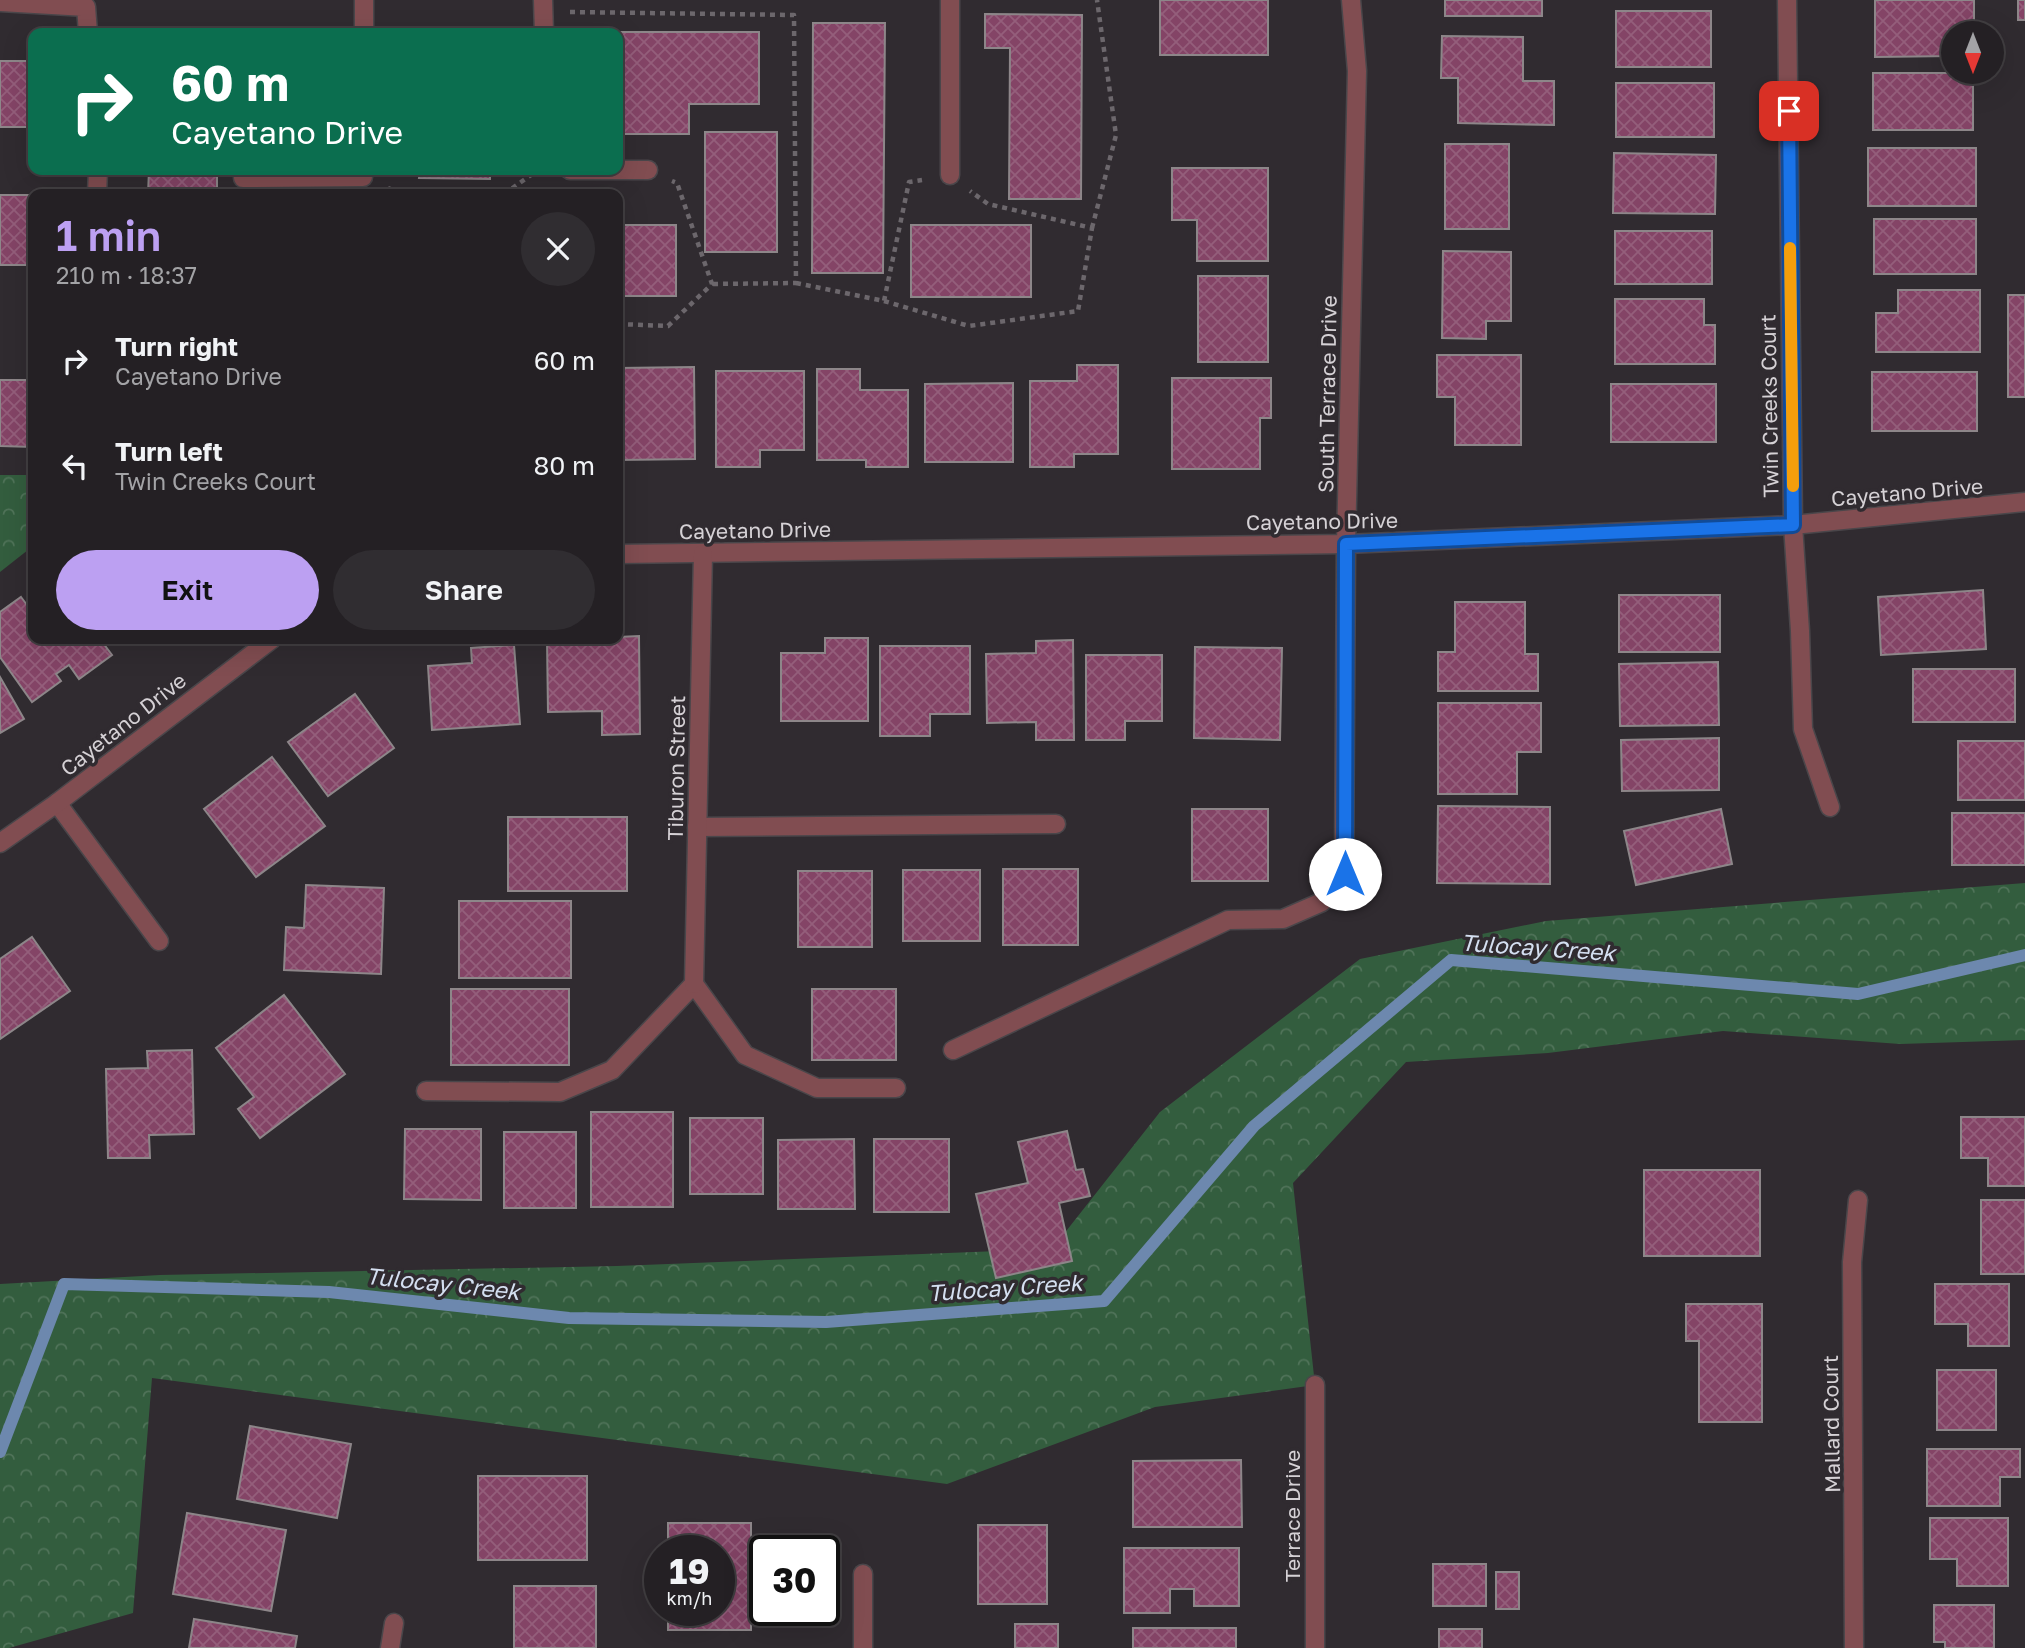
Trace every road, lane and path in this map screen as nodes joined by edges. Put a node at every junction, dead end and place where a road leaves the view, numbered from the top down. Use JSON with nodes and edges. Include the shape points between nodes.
{"nodes":[{"id":1,"x":364,"y":0,"type":"edge"},
{"id":2,"x":950,"y":0,"type":"edge"},
{"id":3,"x":1097,"y":0,"type":"edge"},
{"id":4,"x":1351,"y":0,"type":"edge"},
{"id":5,"x":1787,"y":0,"type":"edge"},
{"id":6,"x":0,"y":2,"type":"edge"},
{"id":7,"x":88,"y":3,"type":"edge"},
{"id":8,"x":543,"y":6,"type":"edge"},
{"id":9,"x":89,"y":28,"type":"edge"},
{"id":10,"x":364,"y":28,"type":"edge"},
{"id":11,"x":544,"y":28,"type":"edge"},
{"id":12,"x":623,"y":170,"type":"edge"},
{"id":13,"x":648,"y":170,"type":"joint"},
{"id":14,"x":950,"y":174,"type":"junction"},
{"id":15,"x":363,"y":175,"type":"edge"},
{"id":16,"x":531,"y":175,"type":"edge"},
{"id":17,"x":243,"y":178,"type":"dead end"},
{"id":18,"x":511,"y":189,"type":"edge"},
{"id":19,"x":1092,"y":228,"type":"junction"},
{"id":20,"x":796,"y":283,"type":"junction"},
{"id":21,"x":712,"y":284,"type":"junction"},
{"id":22,"x":884,"y":301,"type":"junction"},
{"id":23,"x":623,"y":324,"type":"edge"},
{"id":24,"x":2025,"y":502,"type":"edge"},
{"id":25,"x":1793,"y":525,"type":"junction"},
{"id":26,"x":1346,"y":544,"type":"junction"},
{"id":27,"x":623,"y":554,"type":"edge"},
{"id":28,"x":703,"y":554,"type":"junction"},
{"id":29,"x":265,"y":644,"type":"edge"},
{"id":30,"x":57,"y":803,"type":"junction"},
{"id":31,"x":1830,"y":807,"type":"dead end"},
{"id":32,"x":1056,"y":824,"type":"dead end"},
{"id":33,"x":697,"y":828,"type":"junction"},
{"id":34,"x":0,"y":843,"type":"edge"},
{"id":35,"x":159,"y":941,"type":"dead end"},
{"id":36,"x":694,"y":984,"type":"junction"},
{"id":37,"x":953,"y":1050,"type":"dead end"},
{"id":38,"x":896,"y":1088,"type":"dead end"},
{"id":39,"x":426,"y":1091,"type":"dead end"},
{"id":40,"x":1858,"y":1200,"type":"dead end"},
{"id":41,"x":1315,"y":1385,"type":"dead end"},
{"id":42,"x":863,"y":1574,"type":"dead end"},
{"id":43,"x":394,"y":1623,"type":"dead end"},
{"id":44,"x":390,"y":1648,"type":"edge"},
{"id":45,"x":863,"y":1648,"type":"edge"},
{"id":46,"x":1315,"y":1648,"type":"edge"},
{"id":47,"x":1854,"y":1648,"type":"edge"}],
"edges":[{"from":1,"to":10,"type":"street"},
{"from":2,"to":14,"type":"street"},
{"from":3,"to":19,"type":"path","via":[[1116,135]]},
{"from":4,"to":26,"type":"street","name":"South Terrace Drive","via":[[1357,71]]},
{"from":5,"to":25,"type":"street","name":"Twin Creeks Court"},
{"from":6,"to":7,"type":"street"},
{"from":7,"to":9,"type":"street"},
{"from":8,"to":11,"type":"street"},
{"from":8,"to":20,"type":"path","via":[[794,15]]},
{"from":12,"to":13,"type":"street"},
{"from":13,"to":21,"type":"path","via":[[677,183]]},
{"from":14,"to":19,"type":"path","via":[[988,204]]},
{"from":14,"to":22,"type":"path","via":[[909,182]]},
{"from":15,"to":17,"type":"street"},
{"from":16,"to":18,"type":"path"},
{"from":19,"to":22,"type":"path","via":[[1078,311],[969,326]]},
{"from":20,"to":21,"type":"path"},
{"from":20,"to":22,"type":"path"},
{"from":21,"to":23,"type":"path","via":[[668,326]]},
{"from":24,"to":25,"type":"street","name":"Cayetano Drive"},
{"from":25,"to":26,"type":"street","name":"Cayetano Drive"},
{"from":25,"to":31,"type":"street","name":"Twin Creeks Court","via":[[1803,729]]},
{"from":26,"to":28,"type":"street","name":"Cayetano Drive"},
{"from":26,"to":37,"type":"street","name":"South Terrace Drive","via":[[1345,874],[1322,902],[1283,919],[1228,920]]},
{"from":27,"to":28,"type":"street","name":"Cayetano Drive"},
{"from":28,"to":33,"type":"street","name":"Tiburon Street"},
{"from":29,"to":30,"type":"street","name":"Cayetano Drive"},
{"from":30,"to":34,"type":"street","name":"Cayetano Drive"},
{"from":30,"to":35,"type":"street"},
{"from":32,"to":33,"type":"street"},
{"from":33,"to":36,"type":"street","name":"Tiburon Street"},
{"from":36,"to":38,"type":"street","via":[[745,1055],[817,1088]]},
{"from":36,"to":39,"type":"street","via":[[612,1070],[560,1092]]},
{"from":40,"to":47,"type":"street","name":"Mallard Court","via":[[1852,1262]]},
{"from":41,"to":46,"type":"street","name":"Terrace Drive"},
{"from":42,"to":45,"type":"street"},
{"from":43,"to":44,"type":"street"}]}
